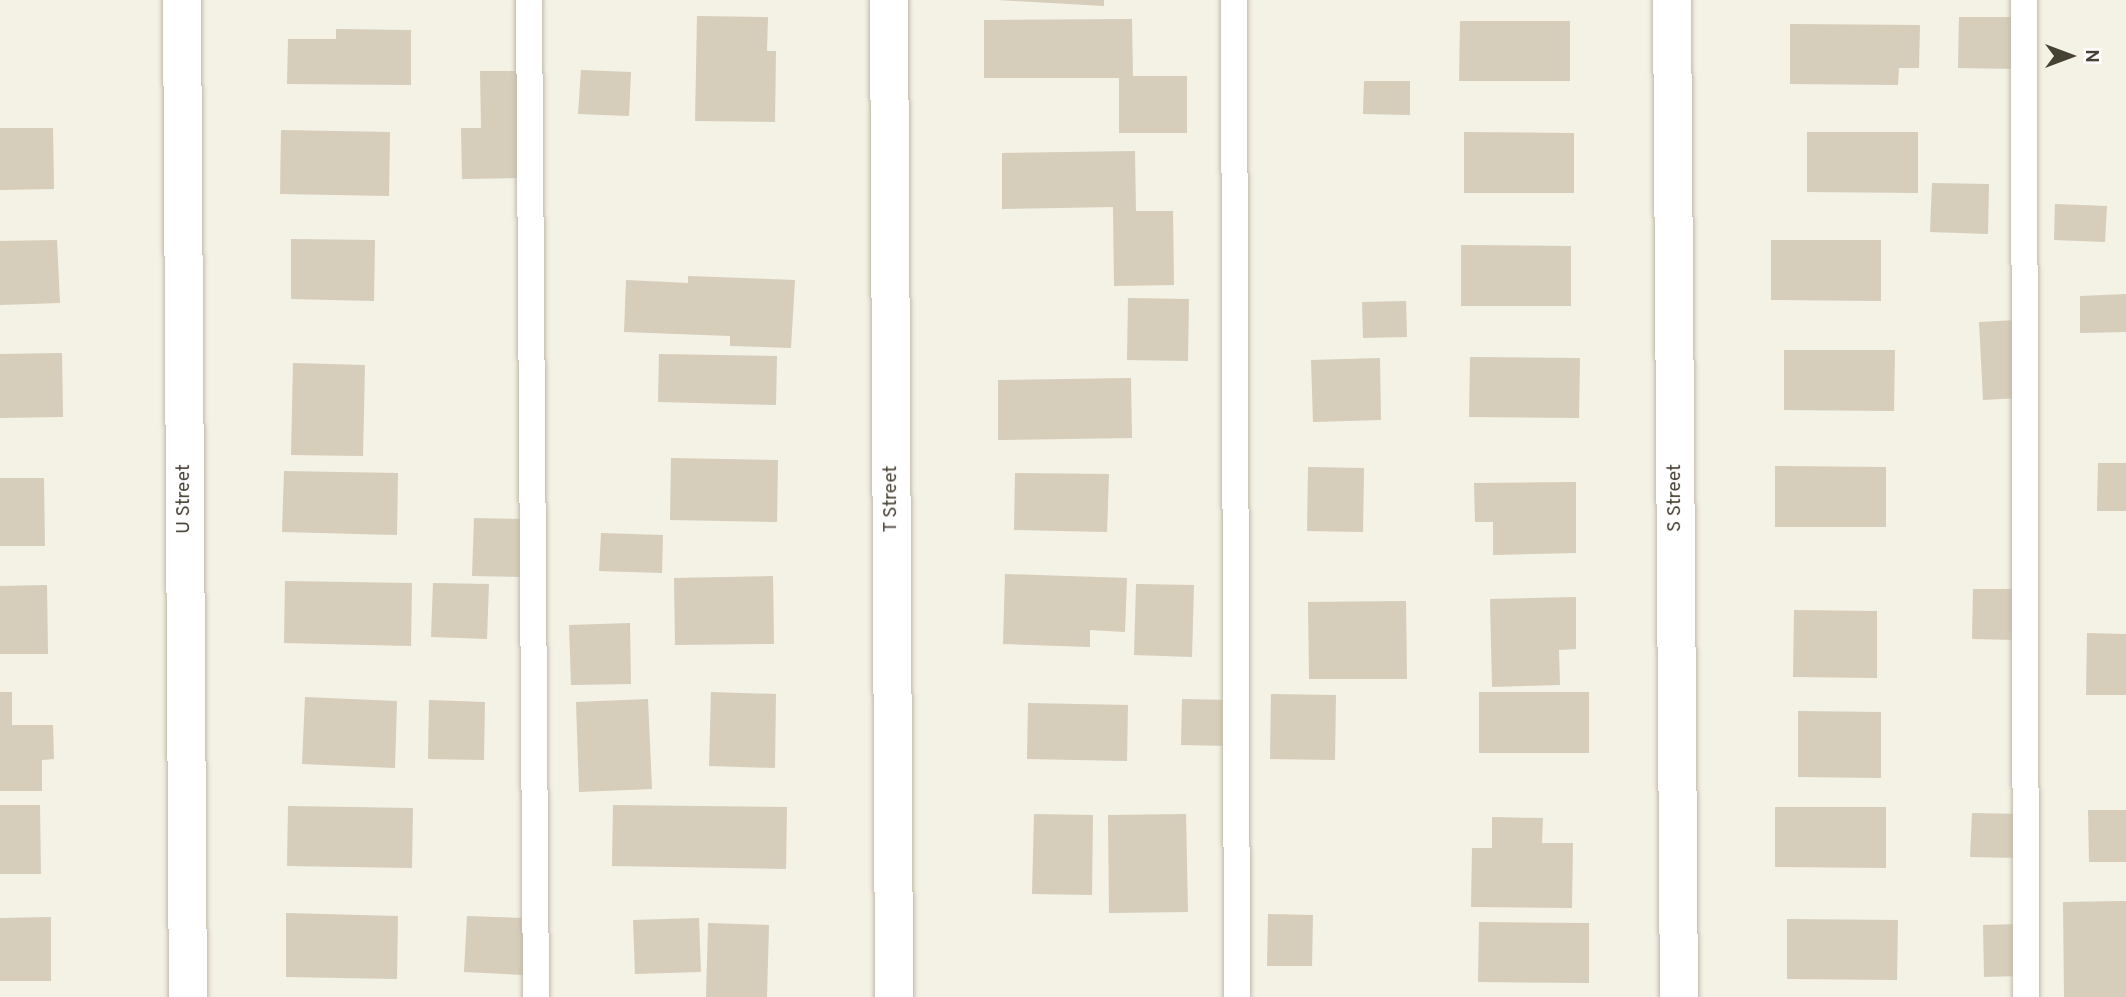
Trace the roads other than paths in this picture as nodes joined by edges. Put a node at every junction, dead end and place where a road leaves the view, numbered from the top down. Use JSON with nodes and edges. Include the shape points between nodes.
{"nodes":[{"id":1,"x":182,"y":0,"type":"edge"},
{"id":2,"x":529,"y":0,"type":"edge"},
{"id":3,"x":889,"y":0,"type":"edge"},
{"id":4,"x":1234,"y":0,"type":"edge"},
{"id":5,"x":1672,"y":0,"type":"edge"},
{"id":6,"x":2024,"y":0,"type":"edge"},
{"id":7,"x":188,"y":997,"type":"edge"},
{"id":8,"x":536,"y":997,"type":"edge"},
{"id":9,"x":894,"y":997,"type":"edge"},
{"id":10,"x":1237,"y":997,"type":"edge"},
{"id":11,"x":1679,"y":997,"type":"edge"},
{"id":12,"x":2026,"y":997,"type":"edge"}],
"edges":[{"from":1,"to":7,"type":"street","name":"U Street"},
{"from":2,"to":8,"type":"lane"},
{"from":3,"to":9,"type":"street","name":"T Street"},
{"from":4,"to":10,"type":"lane"},
{"from":5,"to":11,"type":"street","name":"S Street"},
{"from":6,"to":12,"type":"lane"}]}
